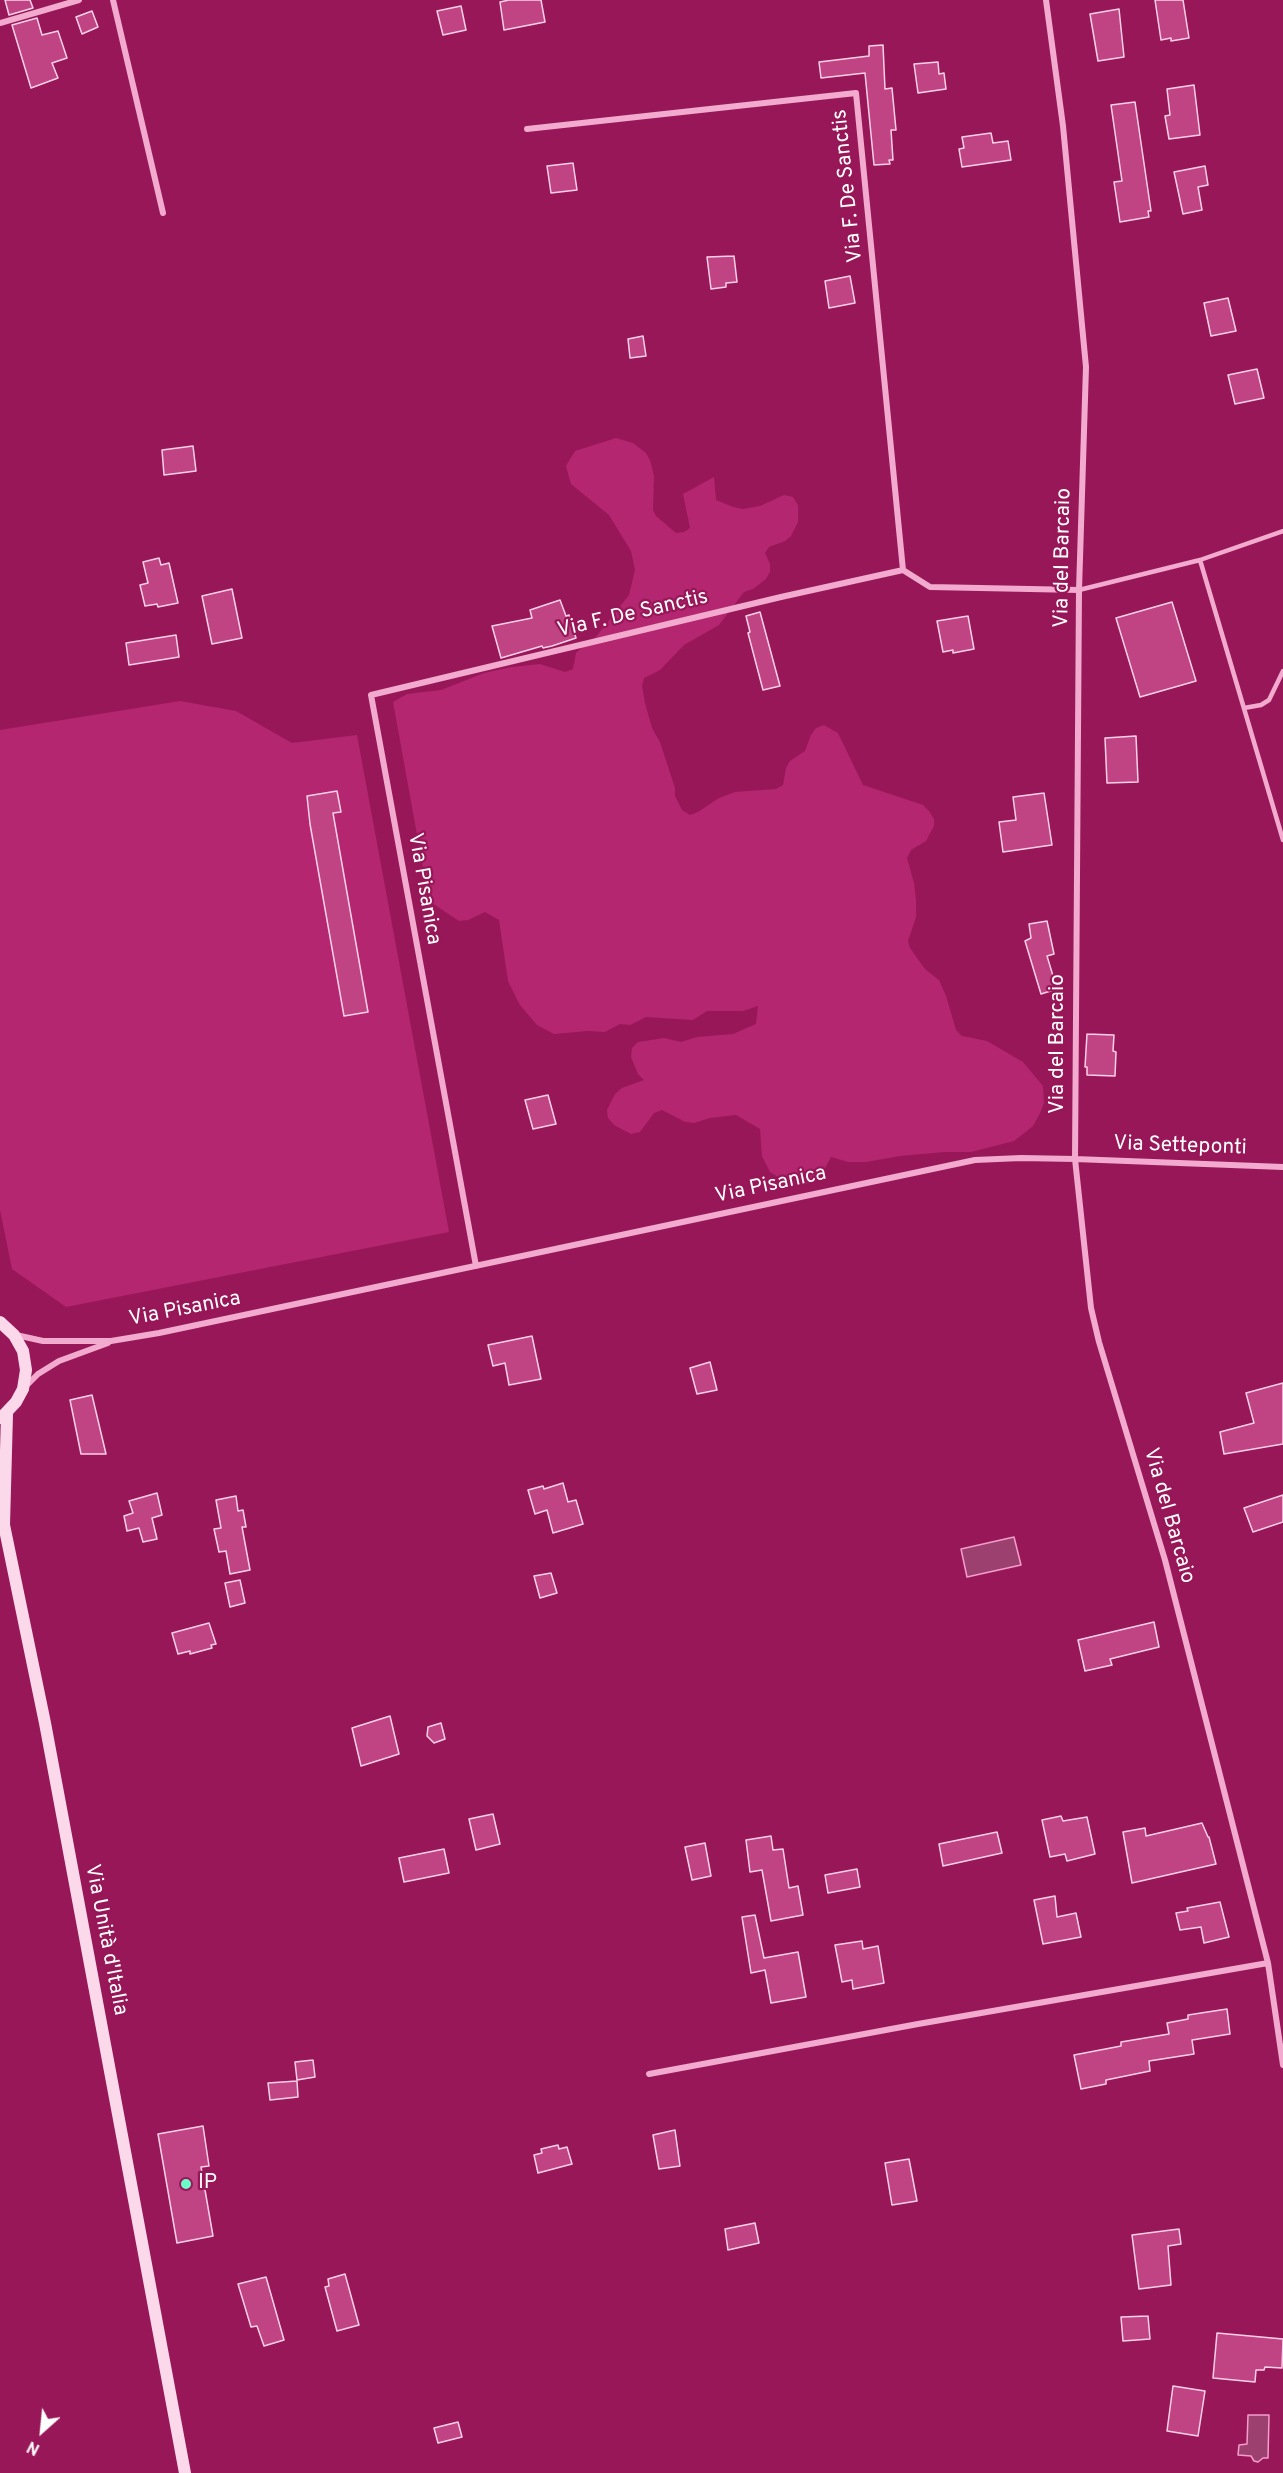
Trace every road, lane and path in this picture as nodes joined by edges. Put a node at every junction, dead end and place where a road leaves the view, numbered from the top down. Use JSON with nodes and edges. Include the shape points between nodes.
{"nodes":[{"id":1,"x":79,"y":0,"type":"edge"},
{"id":2,"x":113,"y":0,"type":"edge"},
{"id":3,"x":1046,"y":0,"type":"edge"},
{"id":4,"x":0,"y":23,"type":"edge"},
{"id":5,"x":526,"y":129,"type":"dead end"},
{"id":6,"x":163,"y":213,"type":"dead end"},
{"id":7,"x":1283,"y":531,"type":"edge"},
{"id":8,"x":1200,"y":560,"type":"junction"},
{"id":9,"x":903,"y":570,"type":"junction"},
{"id":10,"x":1078,"y":590,"type":"junction"},
{"id":11,"x":1283,"y":671,"type":"edge"},
{"id":12,"x":371,"y":695,"type":"joint"},
{"id":13,"x":1244,"y":708,"type":"junction"},
{"id":14,"x":1283,"y":840,"type":"edge"},
{"id":15,"x":1075,"y":1159,"type":"junction"},
{"id":16,"x":1283,"y":1167,"type":"edge"},
{"id":17,"x":476,"y":1266,"type":"junction"},
{"id":18,"x":0,"y":1322,"type":"edge"},
{"id":19,"x":14,"y":1335,"type":"junction"},
{"id":20,"x":111,"y":1341,"type":"junction"},
{"id":21,"x":23,"y":1389,"type":"junction"},
{"id":22,"x":3,"y":1416,"type":"edge"},
{"id":23,"x":2,"y":1519,"type":"edge"},
{"id":24,"x":1268,"y":1963,"type":"junction"},
{"id":25,"x":1283,"y":2065,"type":"edge"},
{"id":26,"x":649,"y":2074,"type":"dead end"},
{"id":27,"x":185,"y":2473,"type":"edge"}],
"edges":[{"from":1,"to":4,"type":"street"},
{"from":2,"to":6,"type":"street"},
{"from":3,"to":10,"type":"street","name":"Via del Barcaio","via":[[1063,126],[1086,367]]},
{"from":5,"to":9,"type":"street","name":"Via F. De Sanctis","via":[[856,93]]},
{"from":7,"to":8,"type":"lane"},
{"from":8,"to":10,"type":"lane"},
{"from":8,"to":13,"type":"lane"},
{"from":9,"to":10,"type":"street","via":[[930,587]]},
{"from":9,"to":12,"type":"street","name":"Via F. De Sanctis"},
{"from":10,"to":15,"type":"street","name":"Via del Barcaio"},
{"from":11,"to":13,"type":"lane","via":[[1269,700]]},
{"from":12,"to":17,"type":"street","name":"Via Pisanica"},
{"from":13,"to":14,"type":"lane"},
{"from":15,"to":16,"type":"street","name":"Via Setteponti"},
{"from":15,"to":17,"type":"street","name":"Via Pisanica","via":[[975,1160]]},
{"from":15,"to":24,"type":"street","name":"Via del Barcaio","via":[[1099,1342],[1166,1560]]},
{"from":17,"to":20,"type":"street","name":"Via Pisanica"},
{"from":18,"to":19,"type":"main road"},
{"from":19,"to":20,"type":"street","name":"Via Pisanica","via":[[43,1341]]},
{"from":19,"to":21,"type":"main road","via":[[26,1370]]},
{"from":20,"to":21,"type":"street","name":"Via Pisanica","via":[[59,1361]]},
{"from":21,"to":22,"type":"main road"},
{"from":22,"to":23,"type":"main road","name":"Via Unità d'Italia"},
{"from":23,"to":27,"type":"main road","name":"Via Unità d'Italia","via":[[47,1735]]},
{"from":24,"to":25,"type":"street","name":"Via del Barcaio"},
{"from":24,"to":26,"type":"street"}]}
